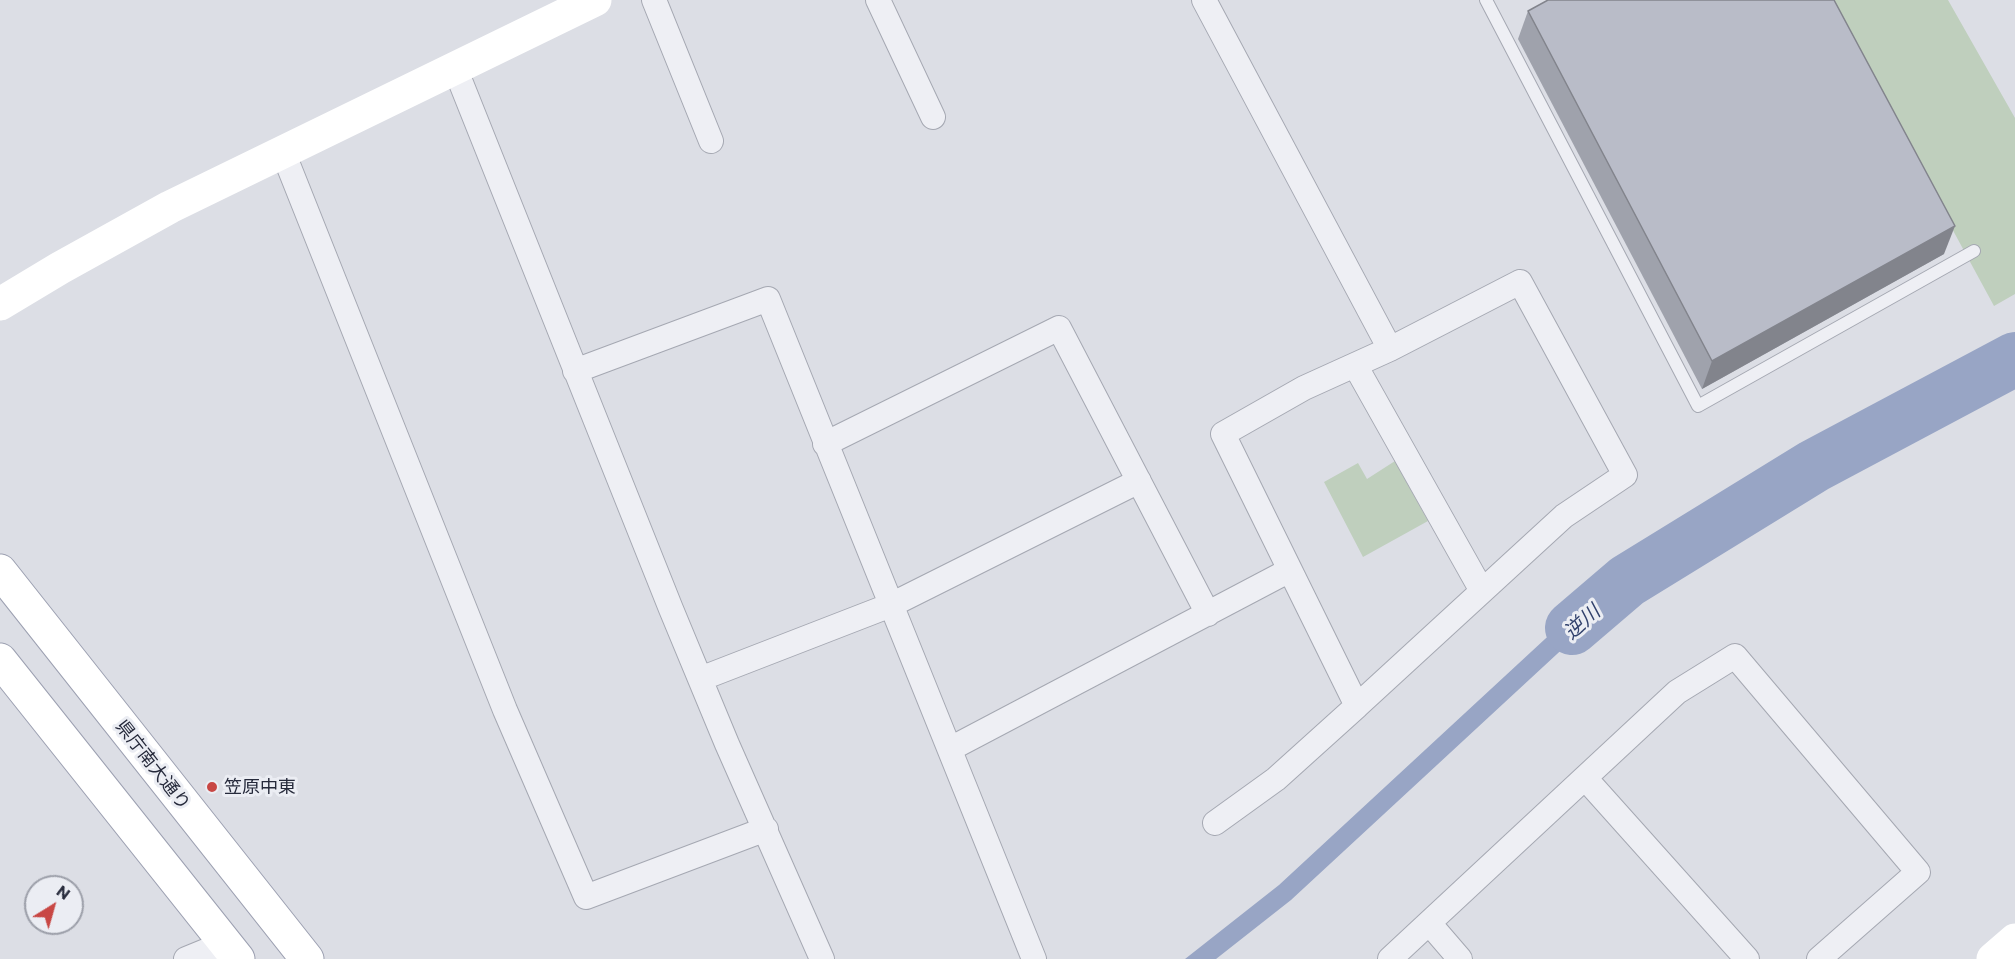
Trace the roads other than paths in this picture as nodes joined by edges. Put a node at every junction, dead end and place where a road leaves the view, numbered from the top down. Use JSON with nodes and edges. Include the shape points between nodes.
{"nodes":[{"id":1,"x":595,"y":0,"type":"edge"},
{"id":2,"x":654,"y":0,"type":"edge"},
{"id":3,"x":878,"y":0,"type":"edge"},
{"id":4,"x":1204,"y":0,"type":"edge"},
{"id":5,"x":1486,"y":0,"type":"edge"},
{"id":6,"x":455,"y":68,"type":"junction"},
{"id":7,"x":933,"y":117,"type":"dead end"},
{"id":8,"x":711,"y":141,"type":"dead end"},
{"id":9,"x":283,"y":152,"type":"junction"},
{"id":10,"x":1974,"y":251,"type":"dead end"},
{"id":11,"x":0,"y":304,"type":"edge"},
{"id":12,"x":1390,"y":349,"type":"junction"},
{"id":13,"x":1355,"y":365,"type":"junction"},
{"id":14,"x":575,"y":371,"type":"junction"},
{"id":15,"x":825,"y":444,"type":"junction"},
{"id":16,"x":1139,"y":482,"type":"junction"},
{"id":17,"x":1290,"y":570,"type":"junction"},
{"id":18,"x":0,"y":572,"type":"edge"},
{"id":19,"x":1482,"y":591,"type":"junction"},
{"id":20,"x":891,"y":605,"type":"junction"},
{"id":21,"x":1208,"y":614,"type":"junction"},
{"id":22,"x":0,"y":660,"type":"edge"},
{"id":23,"x":700,"y":679,"type":"junction"},
{"id":24,"x":1357,"y":706,"type":"junction"},
{"id":25,"x":950,"y":749,"type":"junction"},
{"id":26,"x":1585,"y":778,"type":"junction"},
{"id":27,"x":1215,"y":823,"type":"dead end"},
{"id":28,"x":765,"y":829,"type":"junction"},
{"id":29,"x":1429,"y":923,"type":"junction"},
{"id":30,"x":2015,"y":940,"type":"edge"},
{"id":31,"x":231,"y":951,"type":"edge"},
{"id":32,"x":1824,"y":957,"type":"edge"},
{"id":33,"x":186,"y":959,"type":"edge"},
{"id":34,"x":307,"y":959,"type":"edge"},
{"id":35,"x":822,"y":959,"type":"edge"},
{"id":36,"x":1034,"y":959,"type":"edge"},
{"id":37,"x":1390,"y":959,"type":"edge"},
{"id":38,"x":1461,"y":959,"type":"edge"},
{"id":39,"x":1747,"y":959,"type":"edge"},
{"id":40,"x":1993,"y":959,"type":"edge"}],
"edges":[{"from":1,"to":6,"type":"main road"},
{"from":2,"to":8,"type":"street"},
{"from":3,"to":7,"type":"street"},
{"from":4,"to":12,"type":"street"},
{"from":5,"to":10,"type":"lane","via":[[1698,406]]},
{"from":6,"to":9,"type":"main road"},
{"from":6,"to":14,"type":"street"},
{"from":9,"to":11,"type":"main road","via":[[170,207]]},
{"from":9,"to":28,"type":"street","via":[[505,710],[586,897]]},
{"from":12,"to":13,"type":"street"},
{"from":12,"to":19,"type":"street","via":[[1520,282],[1625,475],[1563,516]]},
{"from":13,"to":17,"type":"street","via":[[1304,388],[1223,434]]},
{"from":13,"to":19,"type":"street"},
{"from":14,"to":15,"type":"street","via":[[768,299]]},
{"from":14,"to":23,"type":"street"},
{"from":15,"to":16,"type":"street","via":[[1059,328]]},
{"from":15,"to":20,"type":"street"},
{"from":16,"to":20,"type":"street"},
{"from":16,"to":21,"type":"street"},
{"from":17,"to":21,"type":"street"},
{"from":17,"to":24,"type":"street"},
{"from":18,"to":34,"type":"main road","name":"県庁南大通り"},
{"from":19,"to":24,"type":"street"},
{"from":20,"to":23,"type":"street"},
{"from":20,"to":25,"type":"street"},
{"from":21,"to":25,"type":"street"},
{"from":22,"to":31,"type":"main road"},
{"from":23,"to":28,"type":"street"},
{"from":24,"to":27,"type":"street","via":[[1276,779]]},
{"from":25,"to":36,"type":"street"},
{"from":26,"to":29,"type":"street"},
{"from":26,"to":32,"type":"street","via":[[1677,692],[1735,656],[1918,872]]},
{"from":26,"to":39,"type":"street"},
{"from":28,"to":35,"type":"street"},
{"from":29,"to":37,"type":"street"},
{"from":29,"to":38,"type":"street"},
{"from":30,"to":40,"type":"main road"},
{"from":31,"to":33,"type":"street"}]}
